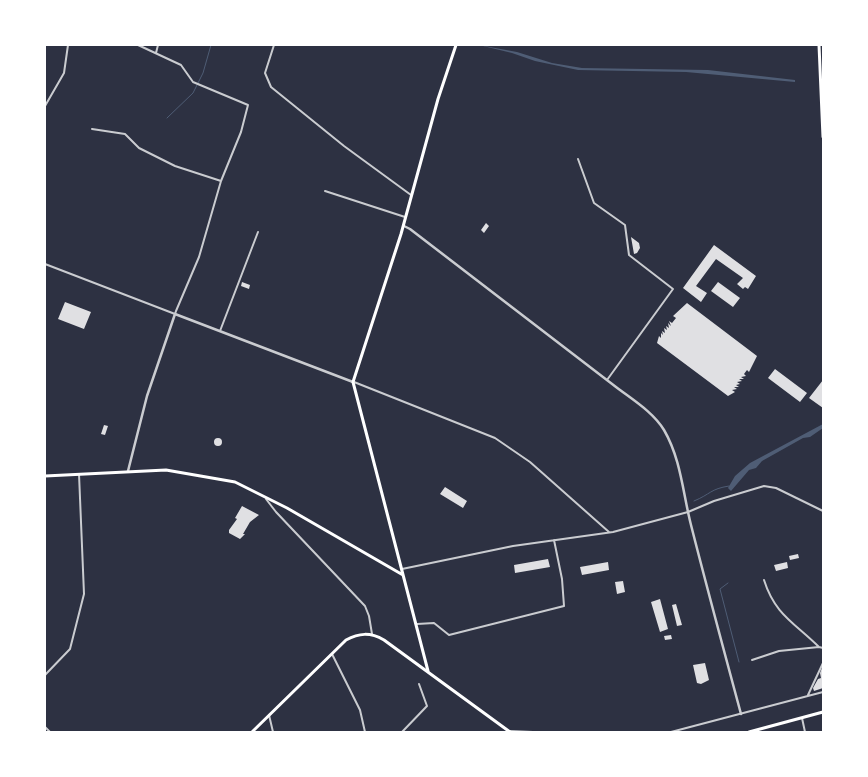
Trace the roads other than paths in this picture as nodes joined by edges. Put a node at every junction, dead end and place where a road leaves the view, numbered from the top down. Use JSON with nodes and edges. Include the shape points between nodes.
{"nodes":[{"id":1,"x":68,"y":45,"type":"edge"},
{"id":2,"x":138,"y":45,"type":"edge"},
{"id":3,"x":158,"y":45,"type":"edge"},
{"id":4,"x":274,"y":45,"type":"edge"},
{"id":5,"x":456,"y":45,"type":"edge"},
{"id":6,"x":818,"y":45,"type":"edge"},
{"id":7,"x":156,"y":53,"type":"junction"},
{"id":8,"x":45,"y":106,"type":"edge"},
{"id":9,"x":92,"y":129,"type":"dead end"},
{"id":10,"x":823,"y":137,"type":"edge"},
{"id":11,"x":578,"y":159,"type":"dead end"},
{"id":12,"x":221,"y":181,"type":"junction"},
{"id":13,"x":325,"y":191,"type":"dead end"},
{"id":14,"x":413,"y":196,"type":"junction"},
{"id":15,"x":406,"y":218,"type":"junction"},
{"id":16,"x":404,"y":226,"type":"junction"},
{"id":17,"x":258,"y":232,"type":"dead end"},
{"id":18,"x":45,"y":264,"type":"edge"},
{"id":19,"x":175,"y":314,"type":"junction"},
{"id":20,"x":220,"y":330,"type":"junction"},
{"id":21,"x":607,"y":380,"type":"junction"},
{"id":22,"x":353,"y":382,"type":"junction"},
{"id":23,"x":128,"y":471,"type":"junction"},
{"id":24,"x":79,"y":474,"type":"junction"},
{"id":25,"x":45,"y":476,"type":"edge"},
{"id":26,"x":264,"y":496,"type":"junction"},
{"id":27,"x":823,"y":511,"type":"edge"},
{"id":28,"x":688,"y":512,"type":"junction"},
{"id":29,"x":610,"y":532,"type":"junction"},
{"id":30,"x":554,"y":540,"type":"junction"},
{"id":31,"x":402,"y":569,"type":"junction"},
{"id":32,"x":404,"y":575,"type":"junction"},
{"id":33,"x":764,"y":580,"type":"dead end"},
{"id":34,"x":417,"y":624,"type":"junction"},
{"id":35,"x":372,"y":634,"type":"junction"},
{"id":36,"x":819,"y":646,"type":"junction"},
{"id":37,"x":823,"y":648,"type":"edge"},
{"id":38,"x":332,"y":654,"type":"junction"},
{"id":39,"x":752,"y":660,"type":"dead end"},
{"id":40,"x":823,"y":663,"type":"edge"},
{"id":41,"x":428,"y":671,"type":"junction"},
{"id":42,"x":45,"y":675,"type":"edge"},
{"id":43,"x":419,"y":684,"type":"dead end"},
{"id":44,"x":823,"y":692,"type":"edge"},
{"id":45,"x":808,"y":696,"type":"junction"},
{"id":46,"x":823,"y":712,"type":"edge"},
{"id":47,"x":741,"y":714,"type":"junction"},
{"id":48,"x":269,"y":715,"type":"junction"},
{"id":49,"x":802,"y":718,"type":"junction"},
{"id":50,"x":45,"y":727,"type":"edge"},
{"id":51,"x":50,"y":732,"type":"edge"},
{"id":52,"x":252,"y":732,"type":"edge"},
{"id":53,"x":274,"y":732,"type":"edge"},
{"id":54,"x":365,"y":732,"type":"edge"},
{"id":55,"x":402,"y":732,"type":"edge"},
{"id":56,"x":510,"y":732,"type":"edge"},
{"id":57,"x":532,"y":732,"type":"edge"},
{"id":58,"x":671,"y":732,"type":"edge"},
{"id":59,"x":749,"y":732,"type":"edge"},
{"id":60,"x":804,"y":732,"type":"edge"}],
"edges":[{"from":1,"to":8,"type":"street","via":[[64,73]]},
{"from":2,"to":7,"type":"street"},
{"from":3,"to":7,"type":"street"},
{"from":4,"to":14,"type":"street","via":[[265,73],[271,86],[352,152]]},
{"from":5,"to":14,"type":"main road","via":[[438,99]]},
{"from":6,"to":10,"type":"main road"},
{"from":7,"to":12,"type":"street","via":[[180,65],[192,82],[246,103],[248,112]]},
{"from":9,"to":12,"type":"street","via":[[125,134],[139,148],[174,166]]},
{"from":11,"to":21,"type":"street","via":[[594,203],[624,226],[631,258],[673,289]]},
{"from":12,"to":19,"type":"street","via":[[199,257]]},
{"from":13,"to":15,"type":"street"},
{"from":14,"to":15,"type":"main road"},
{"from":15,"to":16,"type":"main road"},
{"from":16,"to":21,"type":"street"},
{"from":16,"to":22,"type":"main road"},
{"from":17,"to":20,"type":"street"},
{"from":18,"to":19,"type":"street"},
{"from":19,"to":20,"type":"street"},
{"from":19,"to":23,"type":"street","via":[[147,396]]},
{"from":20,"to":22,"type":"street"},
{"from":21,"to":28,"type":"street","via":[[647,412],[665,432],[679,470]]},
{"from":22,"to":29,"type":"street","via":[[495,438],[530,462]]},
{"from":22,"to":31,"type":"main road"},
{"from":23,"to":24,"type":"main road"},
{"from":23,"to":26,"type":"main road","via":[[166,470],[219,479],[241,484]]},
{"from":24,"to":25,"type":"main road"},
{"from":24,"to":42,"type":"street","via":[[84,594],[71,645],[64,657]]},
{"from":26,"to":32,"type":"main road"},
{"from":26,"to":35,"type":"street","via":[[365,606]]},
{"from":27,"to":28,"type":"street","via":[[768,486]]},
{"from":28,"to":29,"type":"street"},
{"from":28,"to":47,"type":"street"},
{"from":29,"to":30,"type":"street"},
{"from":30,"to":31,"type":"street"},
{"from":30,"to":34,"type":"street","via":[[564,606],[449,635],[434,623]]},
{"from":31,"to":32,"type":"main road"},
{"from":32,"to":34,"type":"main road"},
{"from":33,"to":36,"type":"street","via":[[777,609]]},
{"from":34,"to":41,"type":"main road"},
{"from":35,"to":38,"type":"main road","via":[[353,636]]},
{"from":35,"to":41,"type":"main road"},
{"from":36,"to":37,"type":"street"},
{"from":36,"to":39,"type":"street","via":[[779,651]]},
{"from":38,"to":48,"type":"main road"},
{"from":38,"to":54,"type":"street","via":[[360,710]]},
{"from":40,"to":45,"type":"street"},
{"from":41,"to":56,"type":"main road"},
{"from":43,"to":55,"type":"street","via":[[428,706]]},
{"from":44,"to":45,"type":"street"},
{"from":45,"to":47,"type":"street"},
{"from":46,"to":49,"type":"main road"},
{"from":47,"to":58,"type":"street"},
{"from":48,"to":52,"type":"main road"},
{"from":48,"to":53,"type":"street"},
{"from":49,"to":59,"type":"main road"},
{"from":49,"to":60,"type":"street"},
{"from":50,"to":51,"type":"street"},
{"from":56,"to":57,"type":"street"}]}
